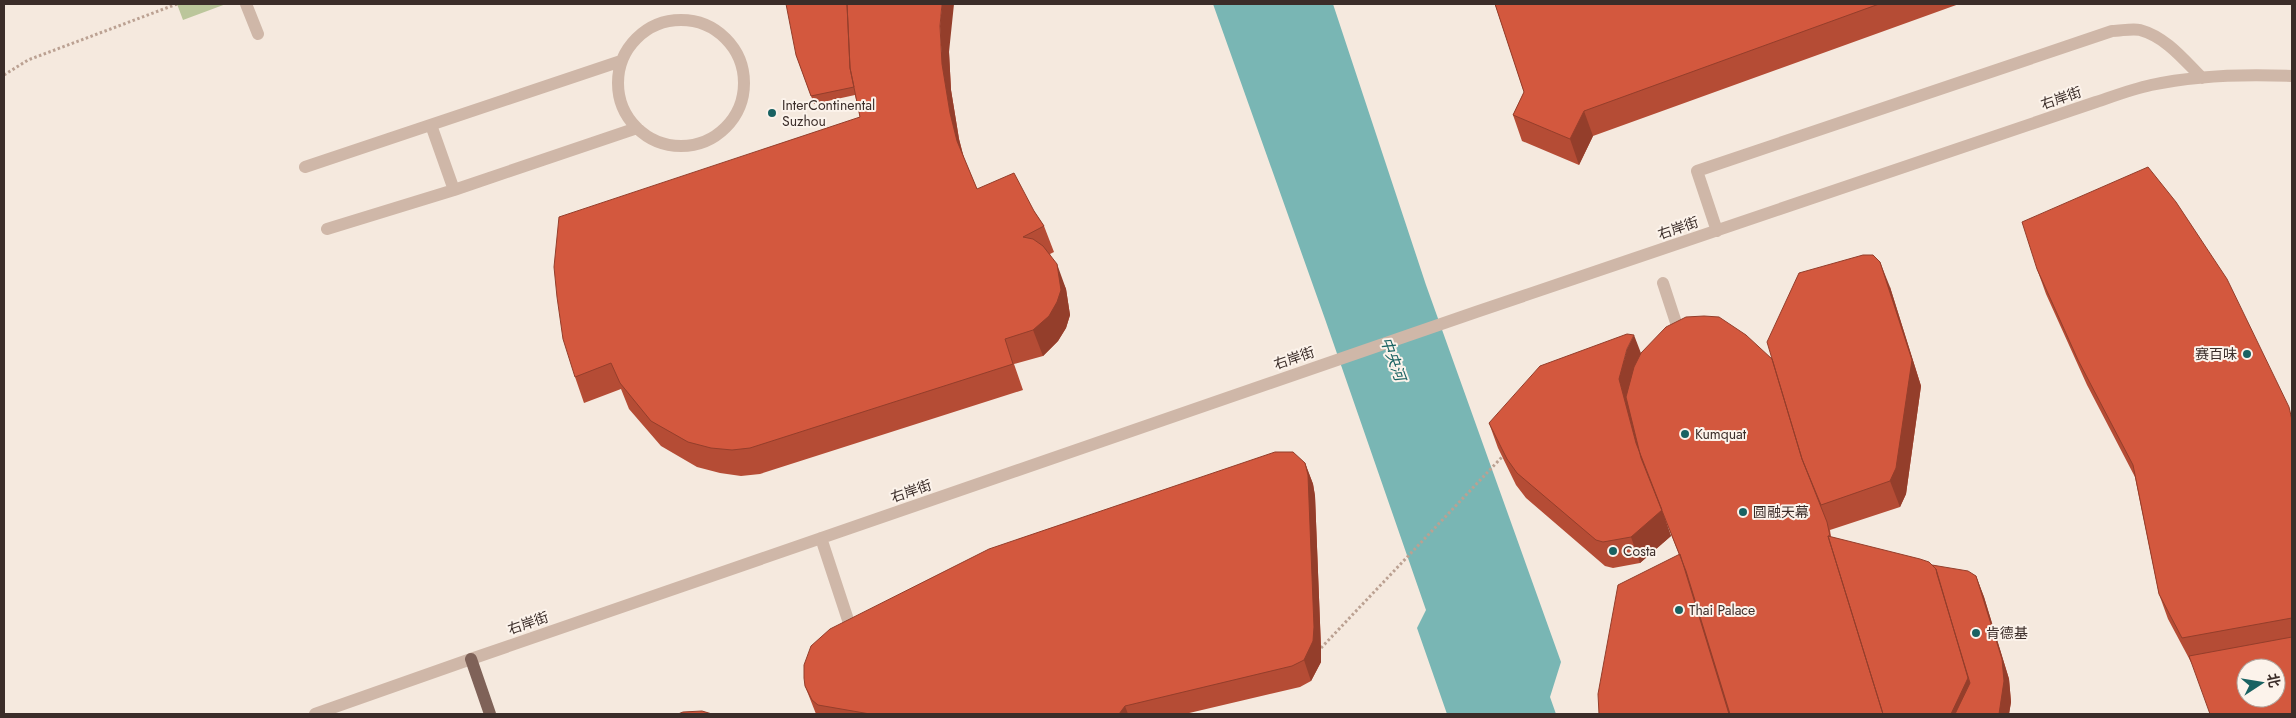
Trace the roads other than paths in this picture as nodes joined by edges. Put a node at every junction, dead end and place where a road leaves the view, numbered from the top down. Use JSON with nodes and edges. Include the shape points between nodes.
{"nodes":[{"id":1,"x":246,"y":4,"type":"edge"},
{"id":2,"x":258,"y":34,"type":"dead end"},
{"id":3,"x":621,"y":61,"type":"junction"},
{"id":4,"x":2292,"y":76,"type":"edge"},
{"id":5,"x":2202,"y":78,"type":"junction"},
{"id":6,"x":431,"y":125,"type":"junction"},
{"id":7,"x":637,"y":128,"type":"junction"},
{"id":8,"x":305,"y":167,"type":"dead end"},
{"id":9,"x":454,"y":190,"type":"junction"},
{"id":10,"x":327,"y":229,"type":"dead end"},
{"id":11,"x":1717,"y":231,"type":"junction"},
{"id":12,"x":1663,"y":283,"type":"dead end"},
{"id":13,"x":1684,"y":349,"type":"edge"},
{"id":14,"x":821,"y":538,"type":"junction"},
{"id":15,"x":848,"y":620,"type":"edge"},
{"id":16,"x":470,"y":659,"type":"junction"},
{"id":17,"x":316,"y":714,"type":"edge"},
{"id":18,"x":490,"y":714,"type":"edge"}],
"edges":[{"from":1,"to":2,"type":"street"},
{"from":3,"to":6,"type":"street"},
{"from":3,"to":7,"type":"street","via":[[617,79],[619,97]]},
{"from":3,"to":7,"type":"street","via":[[632,42],[648,28],[669,20],[690,19],[711,26],[728,39],[740,58],[745,79],[742,101],[733,120],[717,136],[697,145],[676,146],[655,141]]},
{"from":4,"to":5,"type":"street","name":"右岸街"},
{"from":5,"to":11,"type":"street","name":"右岸街","via":[[2151,85],[2096,102]]},
{"from":5,"to":11,"type":"street","via":[[2172,47],[2153,36],[2139,30],[2112,31],[1697,171]]},
{"from":6,"to":8,"type":"street"},
{"from":6,"to":9,"type":"street"},
{"from":7,"to":9,"type":"street"},
{"from":9,"to":10,"type":"street"},
{"from":11,"to":14,"type":"street","name":"右岸街"},
{"from":12,"to":13,"type":"street"},
{"from":14,"to":15,"type":"street"},
{"from":14,"to":16,"type":"street","name":"右岸街"},
{"from":16,"to":17,"type":"street","name":"右岸街"},
{"from":16,"to":18,"type":"main road"}]}
